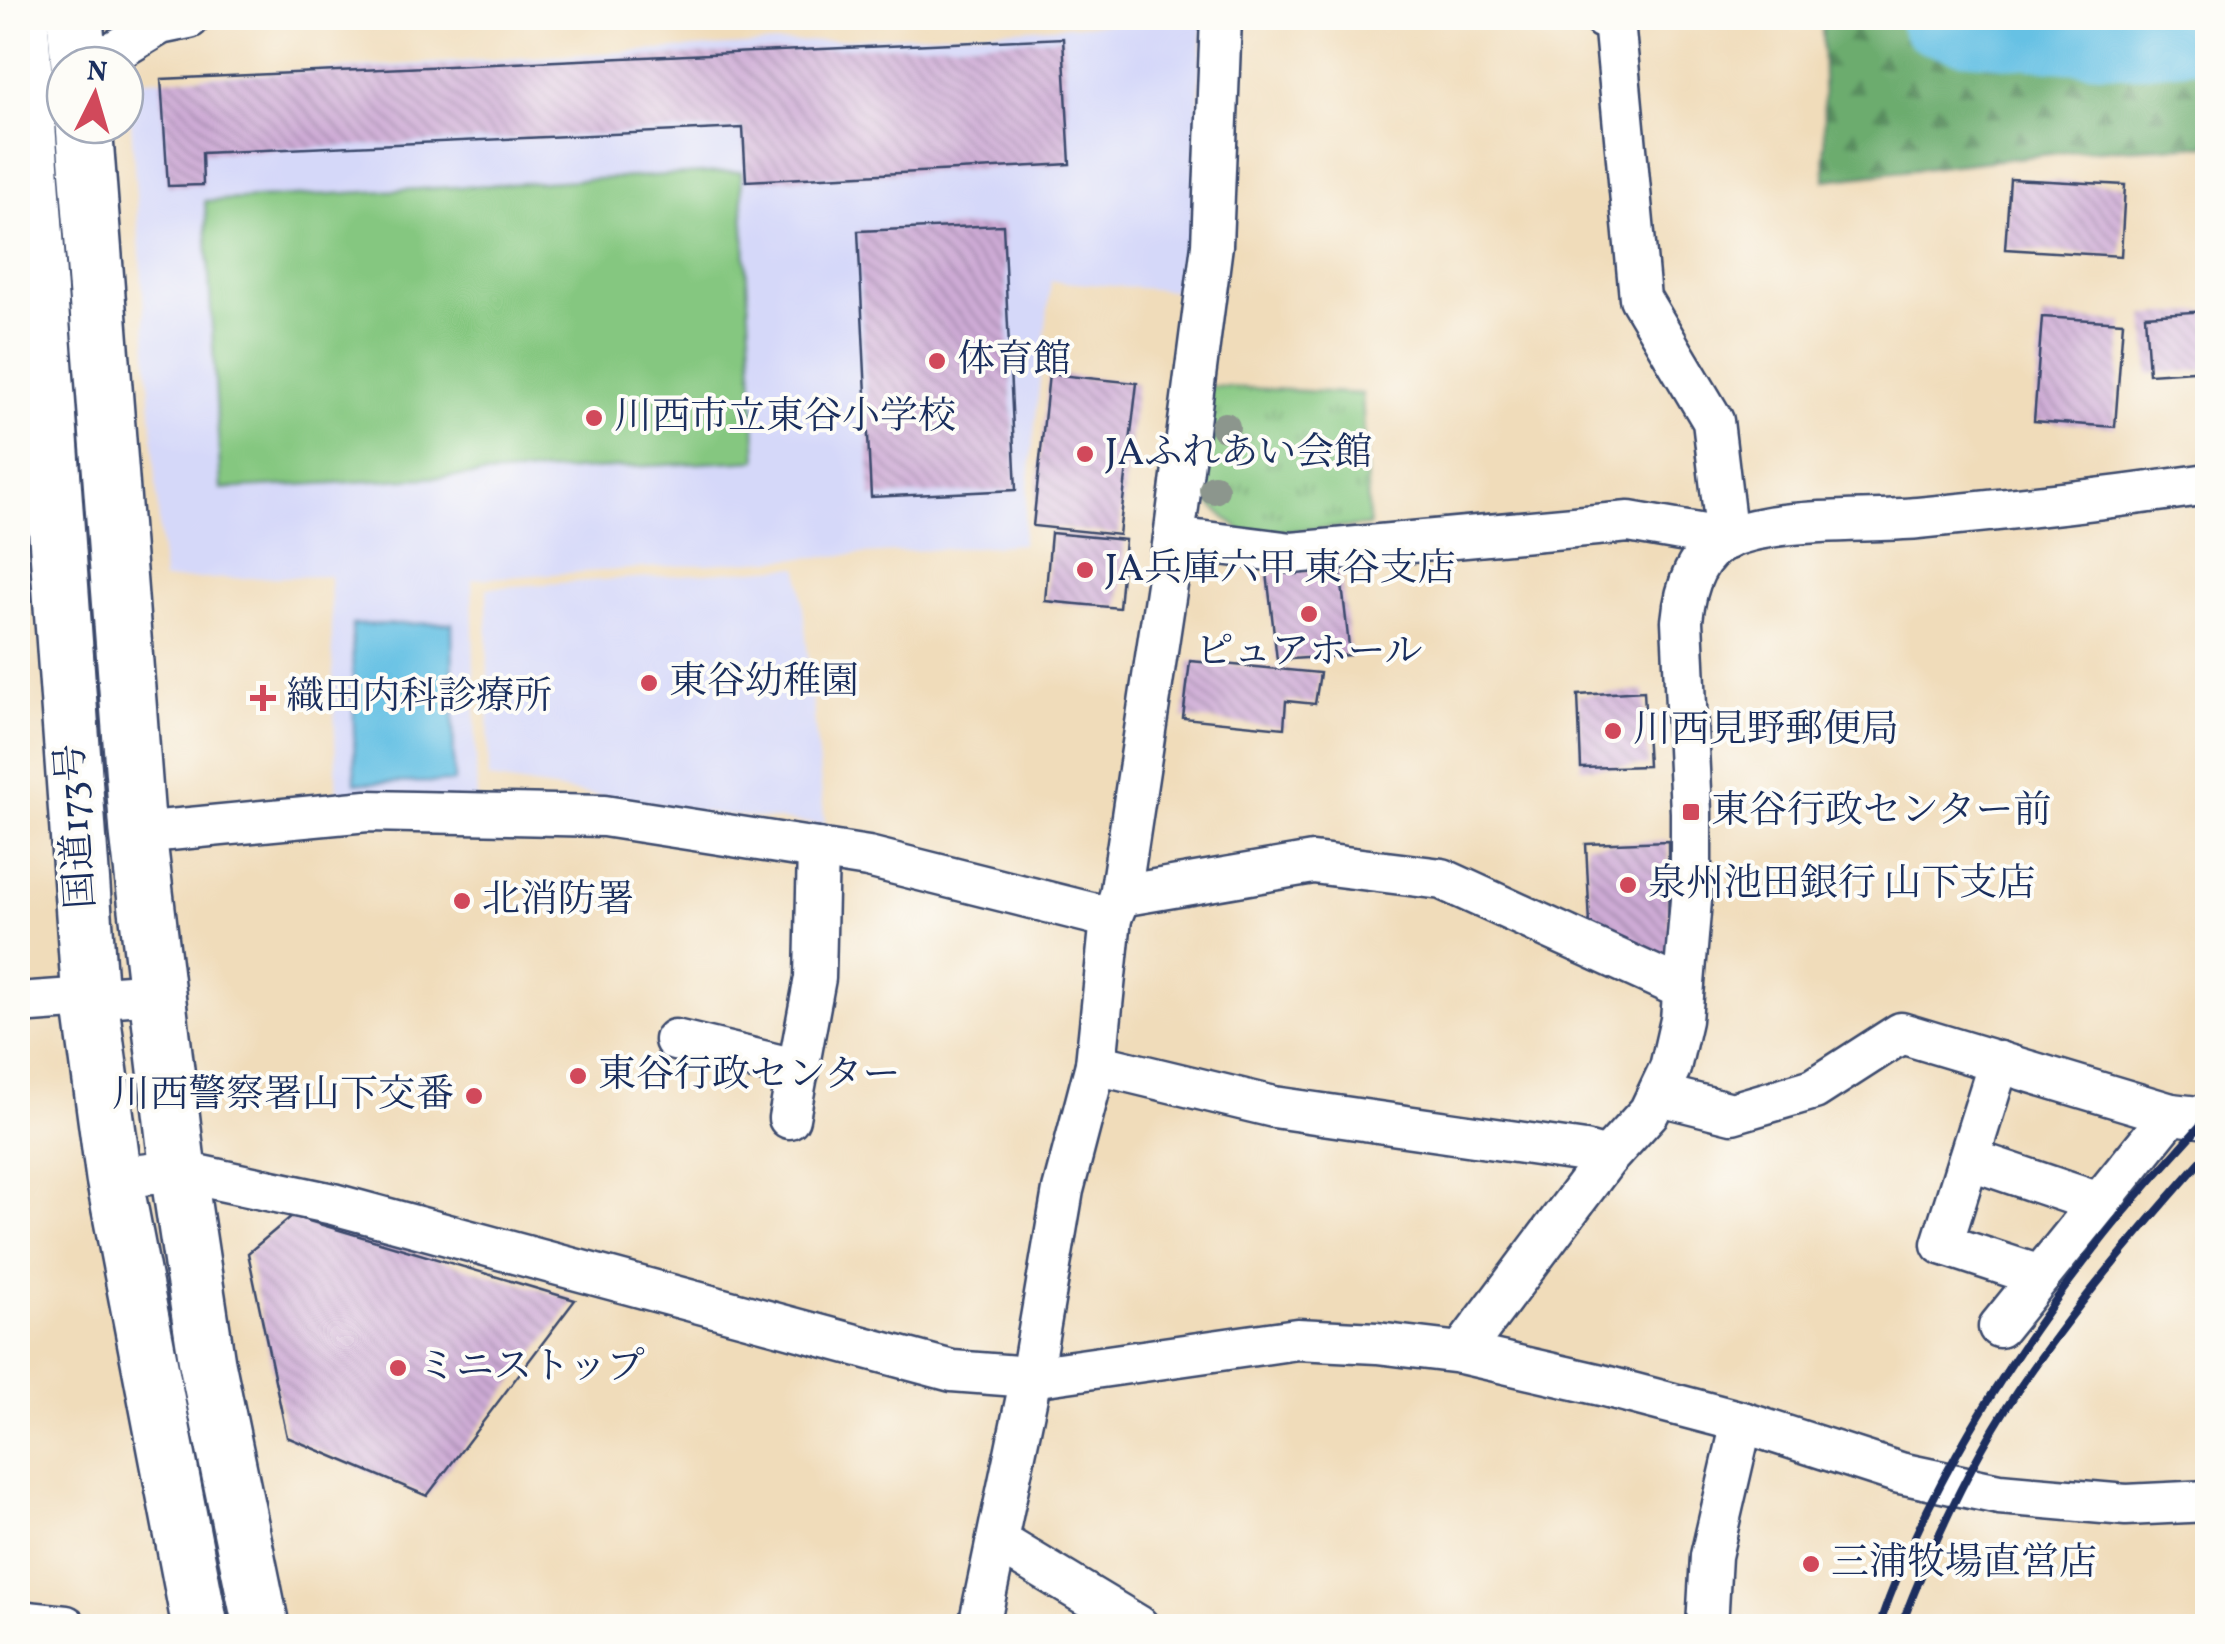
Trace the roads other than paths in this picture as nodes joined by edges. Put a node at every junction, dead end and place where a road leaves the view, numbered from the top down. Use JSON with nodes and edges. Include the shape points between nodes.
{"nodes":[{"id":1,"x":20,"y":18,"type":"edge"},
{"id":2,"x":75,"y":18,"type":"edge"},
{"id":3,"x":189,"y":18,"type":"edge"},
{"id":4,"x":1221,"y":18,"type":"edge"},
{"id":5,"x":1603,"y":18,"type":"edge"},
{"id":6,"x":77,"y":45,"type":"edge"},
{"id":7,"x":125,"y":45,"type":"edge"},
{"id":8,"x":37,"y":94,"type":"edge"},
{"id":9,"x":86,"y":145,"type":"edge"},
{"id":10,"x":2208,"y":484,"type":"edge"},
{"id":11,"x":1174,"y":538,"type":"junction"},
{"id":12,"x":1727,"y":538,"type":"junction"},
{"id":13,"x":138,"y":833,"type":"junction"},
{"id":14,"x":818,"y":849,"type":"junction"},
{"id":15,"x":1116,"y":907,"type":"junction"},
{"id":16,"x":1683,"y":989,"type":"junction"},
{"id":17,"x":157,"y":993,"type":"junction"},
{"id":18,"x":90,"y":999,"type":"junction"},
{"id":19,"x":18,"y":1003,"type":"edge"},
{"id":20,"x":675,"y":1040,"type":"dead end"},
{"id":21,"x":1998,"y":1062,"type":"junction"},
{"id":22,"x":1096,"y":1064,"type":"junction"},
{"id":23,"x":799,"y":1070,"type":"junction"},
{"id":24,"x":1660,"y":1095,"type":"junction"},
{"id":25,"x":2189,"y":1116,"type":"edge"},
{"id":26,"x":789,"y":1118,"type":"dead end"},
{"id":27,"x":1607,"y":1158,"type":"junction"},
{"id":28,"x":1968,"y":1159,"type":"junction"},
{"id":29,"x":178,"y":1172,"type":"junction"},
{"id":30,"x":114,"y":1178,"type":"junction"},
{"id":31,"x":2099,"y":1204,"type":"junction"},
{"id":32,"x":2040,"y":1276,"type":"junction"},
{"id":33,"x":1999,"y":1326,"type":"dead end"},
{"id":34,"x":1461,"y":1353,"type":"junction"},
{"id":35,"x":1030,"y":1376,"type":"junction"},
{"id":36,"x":1742,"y":1422,"type":"junction"},
{"id":37,"x":2208,"y":1500,"type":"edge"},
{"id":38,"x":997,"y":1540,"type":"junction"},
{"id":39,"x":18,"y":1621,"type":"edge"},
{"id":40,"x":66,"y":1626,"type":"edge"},
{"id":41,"x":200,"y":1626,"type":"edge"},
{"id":42,"x":261,"y":1626,"type":"edge"},
{"id":43,"x":980,"y":1626,"type":"edge"},
{"id":44,"x":1138,"y":1626,"type":"edge"},
{"id":45,"x":1707,"y":1626,"type":"edge"}],
"edges":[{"from":1,"to":8,"type":"highway","name":"国道173号"},
{"from":2,"to":6,"type":"highway"},
{"from":3,"to":7,"type":"street","via":[[160,24]]},
{"from":4,"to":11,"type":"street","via":[[1212,245]]},
{"from":5,"to":12,"type":"street","via":[[1614,20],[1640,298],[1713,420]]},
{"from":8,"to":18,"type":"highway","name":"国道173号"},
{"from":9,"to":13,"type":"highway","name":"国道173号"},
{"from":10,"to":12,"type":"street","via":[[1916,518],[1763,528]]},
{"from":11,"to":12,"type":"street","via":[[1292,553],[1629,522]]},
{"from":11,"to":15,"type":"street"},
{"from":12,"to":16,"type":"street","via":[[1710,550],[1684,596],[1691,900]]},
{"from":13,"to":14,"type":"street","via":[[367,811],[604,816]]},
{"from":13,"to":17,"type":"highway","name":"国道173号"},
{"from":14,"to":15,"type":"street"},
{"from":14,"to":23,"type":"street","via":[[815,978]]},
{"from":15,"to":16,"type":"street","via":[[1313,862],[1442,879]]},
{"from":15,"to":22,"type":"street"},
{"from":16,"to":24,"type":"street"},
{"from":17,"to":18,"type":"street"},
{"from":17,"to":29,"type":"highway","name":"国道173号"},
{"from":18,"to":19,"type":"street"},
{"from":18,"to":30,"type":"highway","name":"国道173号"},
{"from":20,"to":23,"type":"street"},
{"from":21,"to":24,"type":"street","via":[[1902,1033],[1814,1089],[1732,1113]]},
{"from":21,"to":25,"type":"street"},
{"from":21,"to":28,"type":"street"},
{"from":22,"to":27,"type":"street","via":[[1274,1106]]},
{"from":22,"to":35,"type":"street","via":[[1063,1190]]},
{"from":23,"to":26,"type":"street"},
{"from":24,"to":27,"type":"street"},
{"from":25,"to":31,"type":"street"},
{"from":27,"to":34,"type":"street"},
{"from":28,"to":31,"type":"street"},
{"from":28,"to":32,"type":"street","via":[[1942,1244]]},
{"from":29,"to":30,"type":"street"},
{"from":29,"to":35,"type":"street","via":[[333,1204],[883,1355],[952,1371]]},
{"from":29,"to":42,"type":"highway","name":"国道173号","via":[[207,1363]]},
{"from":30,"to":41,"type":"highway","name":"国道173号"},
{"from":31,"to":32,"type":"street"},
{"from":32,"to":33,"type":"street"},
{"from":34,"to":35,"type":"street","via":[[1297,1339]]},
{"from":34,"to":36,"type":"street"},
{"from":35,"to":38,"type":"street"},
{"from":36,"to":37,"type":"street","via":[[1900,1472],[1999,1494],[2126,1506]]},
{"from":36,"to":45,"type":"street","via":[[1711,1556]]},
{"from":38,"to":43,"type":"street"},
{"from":38,"to":44,"type":"street"},
{"from":39,"to":40,"type":"street"}]}
